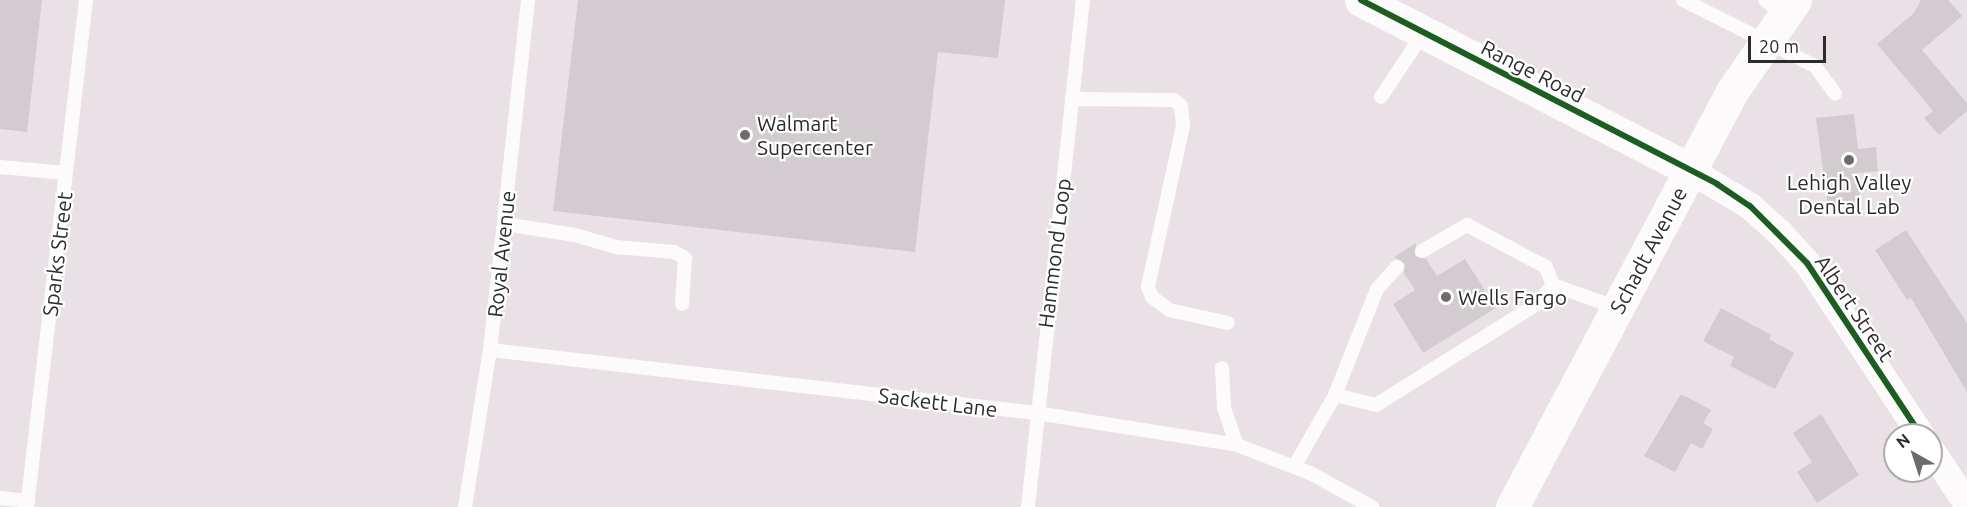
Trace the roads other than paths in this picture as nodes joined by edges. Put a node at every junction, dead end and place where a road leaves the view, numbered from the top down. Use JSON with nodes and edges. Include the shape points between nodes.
{"nodes":[{"id":1,"x":86,"y":0,"type":"edge"},
{"id":2,"x":528,"y":0,"type":"edge"},
{"id":3,"x":1083,"y":0,"type":"edge"},
{"id":4,"x":1362,"y":0,"type":"edge"},
{"id":5,"x":1683,"y":0,"type":"edge"},
{"id":6,"x":1778,"y":14,"type":"edge"},
{"id":7,"x":1424,"y":32,"type":"junction"},
{"id":8,"x":1835,"y":94,"type":"dead end"},
{"id":9,"x":1381,"y":97,"type":"dead end"},
{"id":10,"x":1072,"y":99,"type":"junction"},
{"id":11,"x":0,"y":166,"type":"edge"},
{"id":12,"x":1690,"y":170,"type":"junction"},
{"id":13,"x":66,"y":173,"type":"junction"},
{"id":14,"x":504,"y":224,"type":"junction"},
{"id":15,"x":1422,"y":251,"type":"dead end"},
{"id":16,"x":1397,"y":267,"type":"dead end"},
{"id":17,"x":1553,"y":285,"type":"junction"},
{"id":18,"x":682,"y":304,"type":"dead end"},
{"id":19,"x":1617,"y":308,"type":"junction"},
{"id":20,"x":1228,"y":323,"type":"dead end"},
{"id":21,"x":490,"y":351,"type":"junction"},
{"id":22,"x":1222,"y":368,"type":"dead end"},
{"id":23,"x":1335,"y":395,"type":"junction"},
{"id":24,"x":1036,"y":413,"type":"junction"},
{"id":25,"x":1913,"y":423,"type":"edge"},
{"id":26,"x":1237,"y":446,"type":"junction"},
{"id":27,"x":1294,"y":468,"type":"junction"},
{"id":28,"x":1943,"y":468,"type":"edge"},
{"id":29,"x":0,"y":498,"type":"edge"},
{"id":30,"x":28,"y":504,"type":"edge"},
{"id":31,"x":1967,"y":504,"type":"edge"},
{"id":32,"x":465,"y":507,"type":"edge"},
{"id":33,"x":1028,"y":507,"type":"edge"},
{"id":34,"x":1372,"y":507,"type":"edge"},
{"id":35,"x":1512,"y":507,"type":"edge"}],
"edges":[{"from":1,"to":13,"type":"lane","name":"Sparks Street"},
{"from":2,"to":14,"type":"lane","name":"Royal Avenue"},
{"from":3,"to":10,"type":"lane","name":"Hammond Loop"},
{"from":4,"to":7,"type":"main road","name":"Range Road"},
{"from":5,"to":6,"type":"lane"},
{"from":6,"to":8,"type":"lane"},
{"from":6,"to":12,"type":"main road","name":"Schadt Avenue"},
{"from":7,"to":9,"type":"lane"},
{"from":7,"to":12,"type":"main road","name":"Range Road"},
{"from":10,"to":20,"type":"lane","via":[[1174,100],[1181,106],[1183,126],[1148,287],[1152,297],[1169,310]]},
{"from":10,"to":24,"type":"lane","name":"Hammond Loop"},
{"from":11,"to":13,"type":"lane"},
{"from":12,"to":19,"type":"main road","name":"Schadt Avenue"},
{"from":12,"to":25,"type":"street","name":"Albert Street","via":[[1750,206],[1807,263]]},
{"from":13,"to":30,"type":"lane","name":"Sparks Street"},
{"from":14,"to":18,"type":"lane","via":[[575,235],[616,247],[674,252],[685,258]]},
{"from":14,"to":21,"type":"lane","name":"Royal Avenue"},
{"from":15,"to":17,"type":"lane","via":[[1467,225],[1546,267]]},
{"from":16,"to":23,"type":"lane","via":[[1377,289]]},
{"from":17,"to":19,"type":"lane"},
{"from":17,"to":23,"type":"lane","via":[[1537,304],[1376,405]]},
{"from":19,"to":35,"type":"main road","name":"Schadt Avenue"},
{"from":21,"to":24,"type":"lane","name":"Sackett Lane"},
{"from":21,"to":32,"type":"lane","name":"Royal Avenue"},
{"from":22,"to":26,"type":"lane","via":[[1224,408]]},
{"from":23,"to":27,"type":"lane"},
{"from":24,"to":26,"type":"lane","name":"Sackett Lane"},
{"from":24,"to":33,"type":"lane","name":"Hammond Loop"},
{"from":26,"to":27,"type":"lane","name":"Sackett Lane"},
{"from":27,"to":34,"type":"lane","name":"Sackett Lane"},
{"from":28,"to":31,"type":"street"},
{"from":29,"to":30,"type":"lane"}]}
